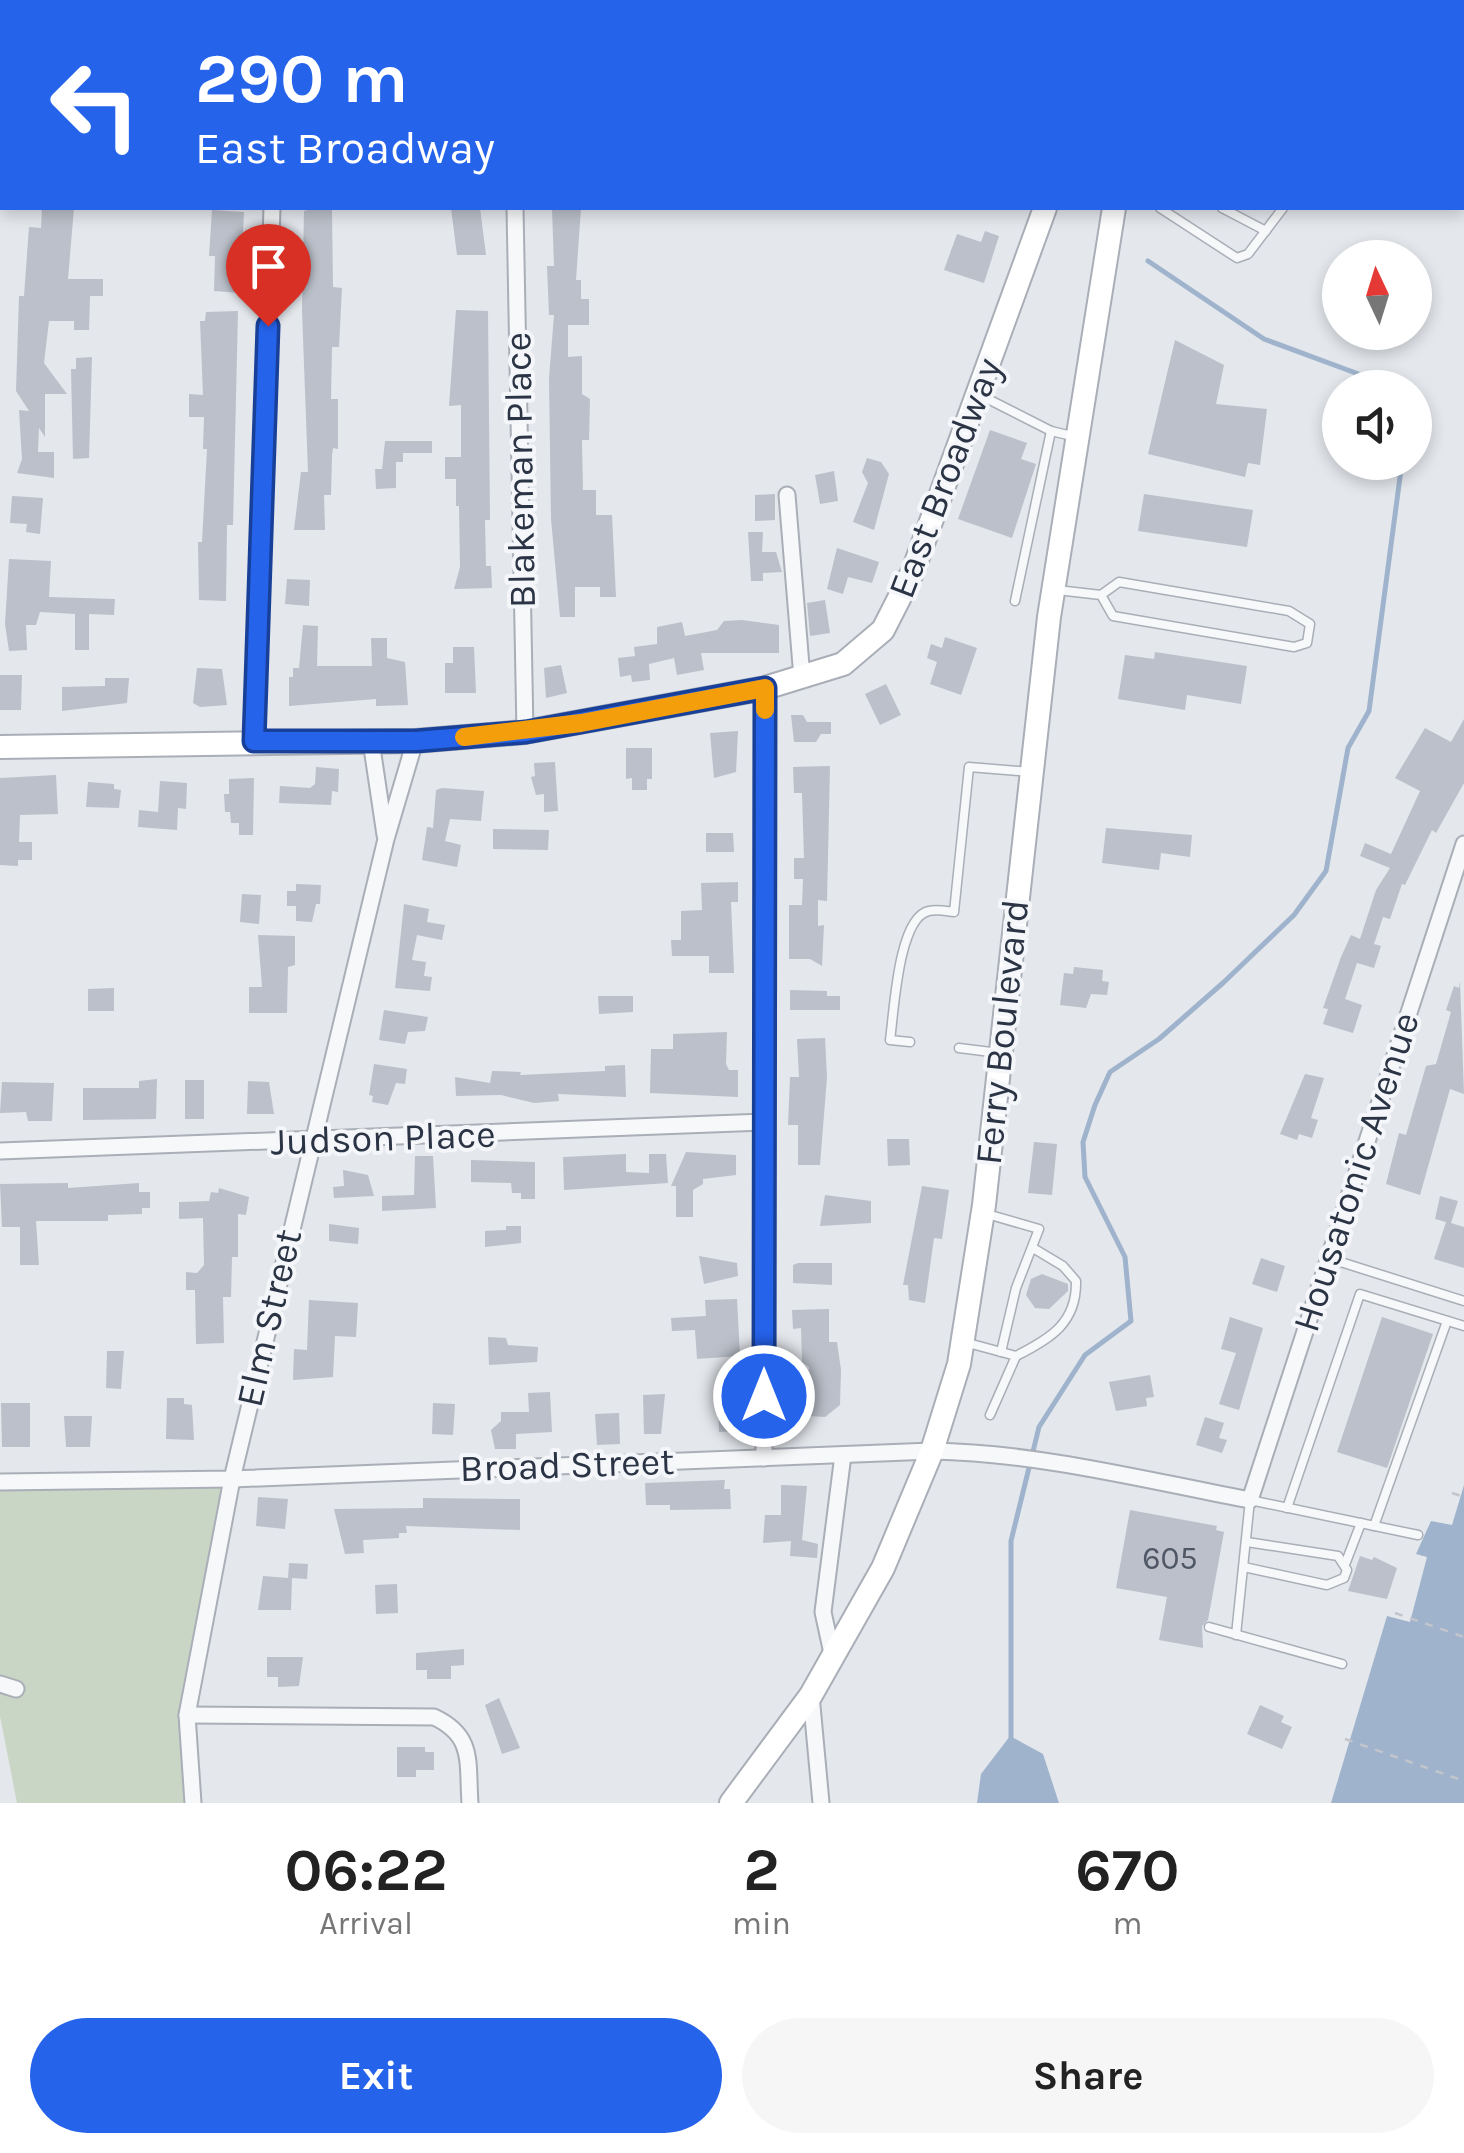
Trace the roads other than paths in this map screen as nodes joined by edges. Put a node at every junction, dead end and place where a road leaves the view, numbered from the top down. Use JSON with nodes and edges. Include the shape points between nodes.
{"nodes":[{"id":1,"x":272,"y":210,"type":"edge"},
{"id":2,"x":515,"y":210,"type":"edge"},
{"id":3,"x":1043,"y":210,"type":"edge"},
{"id":4,"x":1114,"y":210,"type":"edge"},
{"id":5,"x":1163,"y":210,"type":"edge"},
{"id":6,"x":1282,"y":210,"type":"edge"},
{"id":7,"x":1235,"y":211,"type":"edge"},
{"id":8,"x":1266,"y":231,"type":"junction"},
{"id":9,"x":980,"y":394,"type":"junction"},
{"id":10,"x":1051,"y":431,"type":"junction"},
{"id":11,"x":1074,"y":437,"type":"junction"},
{"id":12,"x":787,"y":496,"type":"dead end"},
{"id":13,"x":1053,"y":590,"type":"junction"},
{"id":14,"x":1102,"y":596,"type":"junction"},
{"id":15,"x":1016,"y":601,"type":"dead end"},
{"id":16,"x":802,"y":678,"type":"junction"},
{"id":17,"x":765,"y":688,"type":"junction"},
{"id":18,"x":526,"y":732,"type":"junction"},
{"id":19,"x":254,"y":741,"type":"junction"},
{"id":20,"x":372,"y":741,"type":"junction"},
{"id":21,"x":416,"y":741,"type":"junction"},
{"id":22,"x":0,"y":747,"type":"edge"},
{"id":23,"x":1030,"y":772,"type":"junction"},
{"id":24,"x":386,"y":839,"type":"junction"},
{"id":25,"x":1464,"y":844,"type":"edge"},
{"id":26,"x":910,"y":1042,"type":"dead end"},
{"id":27,"x":959,"y":1048,"type":"dead end"},
{"id":28,"x":998,"y":1053,"type":"junction"},
{"id":29,"x":766,"y":1122,"type":"junction"},
{"id":30,"x":311,"y":1142,"type":"junction"},
{"id":31,"x":0,"y":1151,"type":"edge"},
{"id":32,"x":982,"y":1213,"type":"junction"},
{"id":33,"x":1033,"y":1248,"type":"junction"},
{"id":34,"x":1328,"y":1258,"type":"junction"},
{"id":35,"x":1464,"y":1302,"type":"edge"},
{"id":36,"x":1448,"y":1322,"type":"junction"},
{"id":37,"x":1464,"y":1326,"type":"edge"},
{"id":38,"x":964,"y":1342,"type":"junction"},
{"id":39,"x":1001,"y":1352,"type":"junction"},
{"id":40,"x":1016,"y":1356,"type":"junction"},
{"id":41,"x":990,"y":1415,"type":"dead end"},
{"id":42,"x":932,"y":1451,"type":"junction"},
{"id":43,"x":843,"y":1455,"type":"junction"},
{"id":44,"x":764,"y":1458,"type":"junction"},
{"id":45,"x":232,"y":1479,"type":"junction"},
{"id":46,"x":0,"y":1482,"type":"edge"},
{"id":47,"x":1250,"y":1500,"type":"junction"},
{"id":48,"x":1287,"y":1508,"type":"junction"},
{"id":49,"x":1360,"y":1524,"type":"junction"},
{"id":50,"x":1374,"y":1526,"type":"junction"},
{"id":51,"x":1418,"y":1535,"type":"dead end"},
{"id":52,"x":1247,"y":1542,"type":"junction"},
{"id":53,"x":1346,"y":1562,"type":"junction"},
{"id":54,"x":1244,"y":1568,"type":"junction"},
{"id":55,"x":1209,"y":1627,"type":"dead end"},
{"id":56,"x":1236,"y":1634,"type":"junction"},
{"id":57,"x":834,"y":1660,"type":"junction"},
{"id":58,"x":1342,"y":1664,"type":"dead end"},
{"id":59,"x":811,"y":1695,"type":"junction"},
{"id":60,"x":187,"y":1715,"type":"junction"},
{"id":61,"x":193,"y":1803,"type":"edge"},
{"id":62,"x":470,"y":1803,"type":"edge"},
{"id":63,"x":731,"y":1803,"type":"edge"},
{"id":64,"x":821,"y":1803,"type":"edge"}],
"edges":[{"from":1,"to":19,"type":"street"},
{"from":2,"to":18,"type":"street","name":"Blakeman Place"},
{"from":3,"to":9,"type":"main road","name":"East Broadway"},
{"from":4,"to":11,"type":"main road","name":"Ferry Boulevard"},
{"from":5,"to":8,"type":"lane","via":[[1237,258]]},
{"from":6,"to":8,"type":"lane"},
{"from":7,"to":8,"type":"lane"},
{"from":9,"to":10,"type":"lane"},
{"from":9,"to":16,"type":"main road","name":"East Broadway","via":[[913,571],[883,630],[843,664]]},
{"from":10,"to":11,"type":"lane"},
{"from":10,"to":15,"type":"lane"},
{"from":11,"to":13,"type":"main road","name":"Ferry Boulevard"},
{"from":12,"to":16,"type":"street"},
{"from":13,"to":14,"type":"lane"},
{"from":13,"to":23,"type":"main road","name":"Ferry Boulevard"},
{"from":14,"to":14,"type":"lane","via":[[1112,616],[1294,648],[1307,643],[1310,624],[1289,611],[1119,582]]},
{"from":16,"to":17,"type":"main road","name":"East Broadway"},
{"from":17,"to":18,"type":"main road","name":"East Broadway"},
{"from":17,"to":29,"type":"street"},
{"from":18,"to":21,"type":"main road","name":"East Broadway"},
{"from":19,"to":20,"type":"main road","name":"East Broadway"},
{"from":19,"to":22,"type":"main road","name":"East Broadway"},
{"from":20,"to":21,"type":"main road","name":"East Broadway"},
{"from":20,"to":24,"type":"street","name":"Elm Street"},
{"from":21,"to":24,"type":"street","name":"Elm Street"},
{"from":23,"to":26,"type":"lane","via":[[969,767],[954,912],[928,910],[910,930],[890,1040]]},
{"from":23,"to":28,"type":"main road","name":"Ferry Boulevard"},
{"from":24,"to":30,"type":"street","name":"Elm Street"},
{"from":25,"to":34,"type":"street","name":"Housatonic Avenue"},
{"from":27,"to":28,"type":"lane"},
{"from":28,"to":32,"type":"main road","name":"Ferry Boulevard"},
{"from":29,"to":30,"type":"street","name":"Judson Place"},
{"from":29,"to":44,"type":"street"},
{"from":30,"to":31,"type":"street","name":"Judson Place"},
{"from":30,"to":45,"type":"street","name":"Elm Street"},
{"from":32,"to":33,"type":"lane","via":[[1039,1229]]},
{"from":32,"to":38,"type":"main road","name":"Ferry Boulevard"},
{"from":33,"to":39,"type":"lane"},
{"from":33,"to":40,"type":"lane","via":[[1076,1281],[1076,1298],[1054,1337]]},
{"from":34,"to":35,"type":"lane"},
{"from":34,"to":47,"type":"street","name":"Housatonic Avenue"},
{"from":36,"to":37,"type":"lane"},
{"from":36,"to":48,"type":"lane","via":[[1360,1294]]},
{"from":36,"to":50,"type":"lane"},
{"from":38,"to":39,"type":"lane"},
{"from":38,"to":42,"type":"main road","name":"Ferry Boulevard"},
{"from":39,"to":40,"type":"lane"},
{"from":40,"to":41,"type":"lane"},
{"from":42,"to":43,"type":"street","name":"Broad Street"},
{"from":42,"to":47,"type":"street","name":"Broad Street","via":[[1075,1466]]},
{"from":42,"to":57,"type":"main road","name":"Ferry Boulevard","via":[[883,1568]]},
{"from":43,"to":44,"type":"street","name":"Broad Street"},
{"from":43,"to":57,"type":"street","via":[[822,1612]]},
{"from":44,"to":45,"type":"street","name":"Broad Street"},
{"from":45,"to":46,"type":"street","name":"Broad Street"},
{"from":45,"to":60,"type":"street","name":"Elm Street"},
{"from":47,"to":48,"type":"lane"},
{"from":47,"to":52,"type":"lane"},
{"from":48,"to":49,"type":"lane"},
{"from":49,"to":50,"type":"lane"},
{"from":49,"to":53,"type":"lane"},
{"from":50,"to":51,"type":"lane"},
{"from":52,"to":53,"type":"lane"},
{"from":52,"to":54,"type":"lane"},
{"from":53,"to":54,"type":"lane","via":[[1344,1578],[1326,1585]]},
{"from":54,"to":56,"type":"lane"},
{"from":55,"to":56,"type":"lane"},
{"from":56,"to":58,"type":"lane"},
{"from":57,"to":59,"type":"main road","name":"Ferry Boulevard"},
{"from":59,"to":63,"type":"main road","name":"Ferry Boulevard"},
{"from":59,"to":64,"type":"street"},
{"from":60,"to":61,"type":"street","name":"Elm Street"},
{"from":60,"to":62,"type":"street","via":[[434,1716],[456,1727],[466,1744]]}]}
